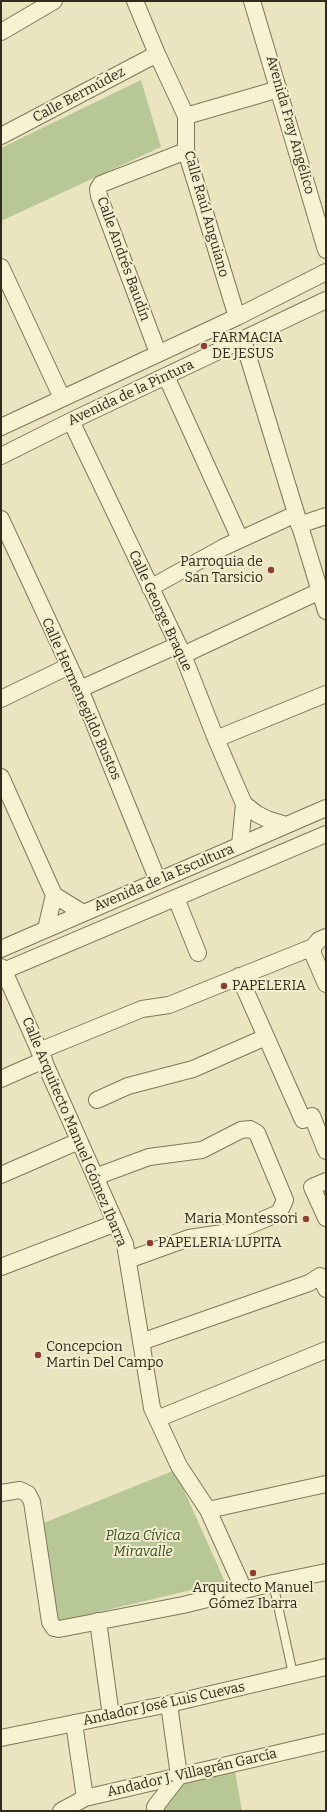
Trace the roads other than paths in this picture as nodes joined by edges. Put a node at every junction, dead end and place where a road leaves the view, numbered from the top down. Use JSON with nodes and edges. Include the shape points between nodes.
{"nodes":[{"id":1,"x":54,"y":1,"type":"edge"},
{"id":2,"x":135,"y":1,"type":"edge"},
{"id":3,"x":252,"y":1,"type":"edge"},
{"id":4,"x":1,"y":32,"type":"edge"},
{"id":5,"x":157,"y":54,"type":"junction"},
{"id":6,"x":279,"y":89,"type":"junction"},
{"id":7,"x":186,"y":116,"type":"junction"},
{"id":8,"x":1,"y":136,"type":"edge"},
{"id":9,"x":186,"y":151,"type":"junction"},
{"id":10,"x":326,"y":250,"type":"edge"},
{"id":11,"x":1,"y":267,"type":"edge"},
{"id":12,"x":326,"y":272,"type":"edge"},
{"id":13,"x":326,"y":300,"type":"edge"},
{"id":14,"x":237,"y":317,"type":"junction"},
{"id":15,"x":243,"y":340,"type":"junction"},
{"id":16,"x":158,"y":353,"type":"junction"},
{"id":17,"x":166,"y":376,"type":"junction"},
{"id":18,"x":62,"y":398,"type":"junction"},
{"id":19,"x":71,"y":421,"type":"junction"},
{"id":20,"x":1,"y":427,"type":"edge"},
{"id":21,"x":1,"y":456,"type":"edge"},
{"id":22,"x":326,"y":516,"type":"edge"},
{"id":23,"x":1,"y":519,"type":"edge"},
{"id":24,"x":297,"y":519,"type":"junction"},
{"id":25,"x":240,"y":539,"type":"junction"},
{"id":26,"x":150,"y":588,"type":"junction"},
{"id":27,"x":320,"y":591,"type":"junction"},
{"id":28,"x":326,"y":611,"type":"edge"},
{"id":29,"x":180,"y":650,"type":"junction"},
{"id":30,"x":68,"y":666,"type":"junction"},
{"id":31,"x":80,"y":689,"type":"junction"},
{"id":32,"x":326,"y":694,"type":"edge"},
{"id":33,"x":1,"y":699,"type":"edge"},
{"id":34,"x":216,"y":739,"type":"junction"},
{"id":35,"x":1,"y":777,"type":"edge"},
{"id":36,"x":244,"y":804,"type":"junction"},
{"id":37,"x":326,"y":808,"type":"edge"},
{"id":38,"x":286,"y":825,"type":"junction"},
{"id":39,"x":326,"y":834,"type":"edge"},
{"id":40,"x":240,"y":845,"type":"junction"},
{"id":41,"x":158,"y":880,"type":"junction"},
{"id":42,"x":54,"y":895,"type":"junction"},
{"id":43,"x":176,"y":898,"type":"junction"},
{"id":44,"x":83,"y":913,"type":"junction"},
{"id":45,"x":46,"y":929,"type":"junction"},
{"id":46,"x":326,"y":937,"type":"edge"},
{"id":47,"x":313,"y":948,"type":"junction"},
{"id":48,"x":1,"y":949,"type":"edge"},
{"id":49,"x":198,"y":953,"type":"dead end"},
{"id":50,"x":2,"y":970,"type":"edge"},
{"id":51,"x":239,"y":976,"type":"junction"},
{"id":52,"x":326,"y":984,"type":"edge"},
{"id":53,"x":266,"y":1037,"type":"junction"},
{"id":54,"x":42,"y":1055,"type":"junction"},
{"id":55,"x":1,"y":1079,"type":"edge"},
{"id":56,"x":97,"y":1100,"type":"dead end"},
{"id":57,"x":80,"y":1141,"type":"junction"},
{"id":58,"x":326,"y":1151,"type":"edge"},
{"id":59,"x":1,"y":1175,"type":"edge"},
{"id":60,"x":95,"y":1177,"type":"junction"},
{"id":61,"x":326,"y":1181,"type":"edge"},
{"id":62,"x":326,"y":1218,"type":"edge"},
{"id":63,"x":116,"y":1222,"type":"junction"},
{"id":64,"x":128,"y":1260,"type":"junction"},
{"id":65,"x":1,"y":1267,"type":"edge"},
{"id":66,"x":323,"y":1283,"type":"edge"},
{"id":67,"x":141,"y":1342,"type":"junction"},
{"id":68,"x":326,"y":1350,"type":"edge"},
{"id":69,"x":157,"y":1419,"type":"junction"},
{"id":70,"x":326,"y":1484,"type":"edge"},
{"id":71,"x":1,"y":1493,"type":"edge"},
{"id":72,"x":208,"y":1510,"type":"junction"},
{"id":73,"x":326,"y":1572,"type":"edge"},
{"id":74,"x":273,"y":1583,"type":"junction"},
{"id":75,"x":244,"y":1590,"type":"junction"},
{"id":76,"x":98,"y":1621,"type":"junction"},
{"id":77,"x":326,"y":1667,"type":"edge"},
{"id":78,"x":293,"y":1674,"type":"junction"},
{"id":79,"x":169,"y":1704,"type":"junction"},
{"id":80,"x":111,"y":1716,"type":"junction"},
{"id":81,"x":74,"y":1723,"type":"junction"},
{"id":82,"x":1,"y":1738,"type":"edge"},
{"id":83,"x":326,"y":1742,"type":"edge"},
{"id":84,"x":179,"y":1776,"type":"junction"},
{"id":85,"x":85,"y":1798,"type":"junction"},
{"id":86,"x":61,"y":1811,"type":"edge"},
{"id":87,"x":156,"y":1811,"type":"edge"}],
"edges":[{"from":1,"to":4,"type":"street"},
{"from":2,"to":5,"type":"street","name":"Calle Raúl Anguiano"},
{"from":3,"to":6,"type":"street","name":"Avenida Fray Angélico"},
{"from":5,"to":7,"type":"street","name":"Calle Raúl Anguiano"},
{"from":5,"to":8,"type":"street","name":"Calle Bermúdez"},
{"from":6,"to":7,"type":"street"},
{"from":6,"to":10,"type":"street","name":"Avenida Fray Angélico"},
{"from":7,"to":9,"type":"street","name":"Calle Raúl Anguiano"},
{"from":9,"to":14,"type":"street","name":"Calle Raúl Anguiano"},
{"from":9,"to":16,"type":"street","name":"Calle Andrés Baudín","via":[[101,184],[98,190]]},
{"from":11,"to":18,"type":"street"},
{"from":12,"to":14,"type":"street","name":"Avenida de la Pintura"},
{"from":13,"to":15,"type":"street","name":"Avenida de la Pintura"},
{"from":14,"to":16,"type":"street","name":"Avenida de la Pintura"},
{"from":15,"to":17,"type":"street","name":"Avenida de la Pintura"},
{"from":15,"to":24,"type":"street"},
{"from":16,"to":18,"type":"street","name":"Avenida de la Pintura"},
{"from":17,"to":19,"type":"street","name":"Avenida de la Pintura"},
{"from":17,"to":25,"type":"street"},
{"from":18,"to":20,"type":"street","name":"Avenida de la Pintura"},
{"from":19,"to":21,"type":"street","name":"Avenida de la Pintura"},
{"from":19,"to":26,"type":"street","name":"Calle George Braque"},
{"from":22,"to":24,"type":"street"},
{"from":23,"to":30,"type":"street","name":"Calle Hermenegildo Bustos"},
{"from":24,"to":25,"type":"street"},
{"from":24,"to":27,"type":"street"},
{"from":25,"to":26,"type":"street"},
{"from":26,"to":29,"type":"street","name":"Calle George Braque"},
{"from":27,"to":28,"type":"street"},
{"from":27,"to":29,"type":"street"},
{"from":29,"to":31,"type":"street"},
{"from":29,"to":34,"type":"street","name":"Calle George Braque"},
{"from":30,"to":31,"type":"street","name":"Calle Hermenegildo Bustos"},
{"from":30,"to":33,"type":"street"},
{"from":31,"to":41,"type":"street","name":"Calle Hermenegildo Bustos"},
{"from":32,"to":34,"type":"street"},
{"from":34,"to":36,"type":"street","name":"Calle George Braque"},
{"from":35,"to":42,"type":"street"},
{"from":36,"to":38,"type":"street","via":[[269,820]]},
{"from":36,"to":40,"type":"street","name":"Calle George Braque"},
{"from":37,"to":38,"type":"street","name":"Avenida de la Escultura"},
{"from":38,"to":40,"type":"street","name":"Avenida de la Escultura"},
{"from":39,"to":43,"type":"street","name":"Avenida de la Escultura"},
{"from":40,"to":41,"type":"street","name":"Avenida de la Escultura"},
{"from":41,"to":44,"type":"street","name":"Avenida de la Escultura"},
{"from":42,"to":44,"type":"street"},
{"from":42,"to":45,"type":"street"},
{"from":43,"to":49,"type":"street"},
{"from":43,"to":50,"type":"street","name":"Avenida de la Escultura"},
{"from":44,"to":45,"type":"street","name":"Avenida de la Escultura"},
{"from":45,"to":48,"type":"street","name":"Avenida de la Escultura"},
{"from":46,"to":47,"type":"street","via":[[319,940]]},
{"from":47,"to":51,"type":"street"},
{"from":47,"to":52,"type":"street","via":[[313,954]]},
{"from":50,"to":54,"type":"street","name":"Calle Arquitecto Manuel Gómez Ibarra"},
{"from":51,"to":53,"type":"street"},
{"from":51,"to":54,"type":"street","via":[[169,1005],[142,1009]]},
{"from":53,"to":56,"type":"street","via":[[193,1069],[128,1086]]},
{"from":53,"to":58,"type":"street","via":[[303,1120],[312,1116]]},
{"from":54,"to":55,"type":"street"},
{"from":54,"to":57,"type":"street","name":"Calle Arquitecto Manuel Gómez Ibarra"},
{"from":57,"to":59,"type":"street"},
{"from":57,"to":60,"type":"street","name":"Calle Arquitecto Manuel Gómez Ibarra"},
{"from":60,"to":63,"type":"street","name":"Calle Arquitecto Manuel Gómez Ibarra"},
{"from":60,"to":64,"type":"street","via":[[149,1157],[202,1150],[241,1130],[250,1129],[257,1133],[285,1200],[279,1213],[236,1231],[189,1238]]},
{"from":61,"to":62,"type":"street","via":[[312,1187]]},
{"from":63,"to":64,"type":"street","name":"Calle Arquitecto Manuel Gómez Ibarra"},
{"from":63,"to":65,"type":"street"},
{"from":64,"to":67,"type":"street","name":"Calle Arquitecto Manuel Gómez Ibarra"},
{"from":66,"to":67,"type":"street","via":[[309,1283]]},
{"from":67,"to":69,"type":"street","name":"Calle Arquitecto Manuel Gómez Ibarra","via":[[152,1408]]},
{"from":68,"to":69,"type":"street"},
{"from":69,"to":72,"type":"street","name":"Calle Arquitecto Manuel Gómez Ibarra","via":[[179,1466]]},
{"from":70,"to":72,"type":"street"},
{"from":71,"to":76,"type":"street","via":[[20,1490],[28,1494],[32,1502],[50,1622],[54,1628]]},
{"from":72,"to":75,"type":"street","name":"Calle Arquitecto Manuel Gómez Ibarra"},
{"from":73,"to":74,"type":"street"},
{"from":74,"to":75,"type":"street"},
{"from":74,"to":78,"type":"lane"},
{"from":75,"to":76,"type":"street","via":[[183,1605]]},
{"from":76,"to":80,"type":"street"},
{"from":77,"to":78,"type":"street","name":"Andador José Luis Cuevas"},
{"from":78,"to":79,"type":"street","name":"Andador José Luis Cuevas"},
{"from":79,"to":80,"type":"street","name":"Andador José Luis Cuevas"},
{"from":79,"to":84,"type":"street"},
{"from":80,"to":81,"type":"street","name":"Andador José Luis Cuevas"},
{"from":81,"to":82,"type":"street","name":"Andador José Luis Cuevas"},
{"from":81,"to":85,"type":"street"},
{"from":83,"to":84,"type":"street","name":"Andador J. Villagrán García"},
{"from":84,"to":85,"type":"street","name":"Andador J. Villagrán García"},
{"from":84,"to":87,"type":"street","via":[[155,1807]]},
{"from":85,"to":86,"type":"street","name":"Andador J. Villagrán García"}]}
